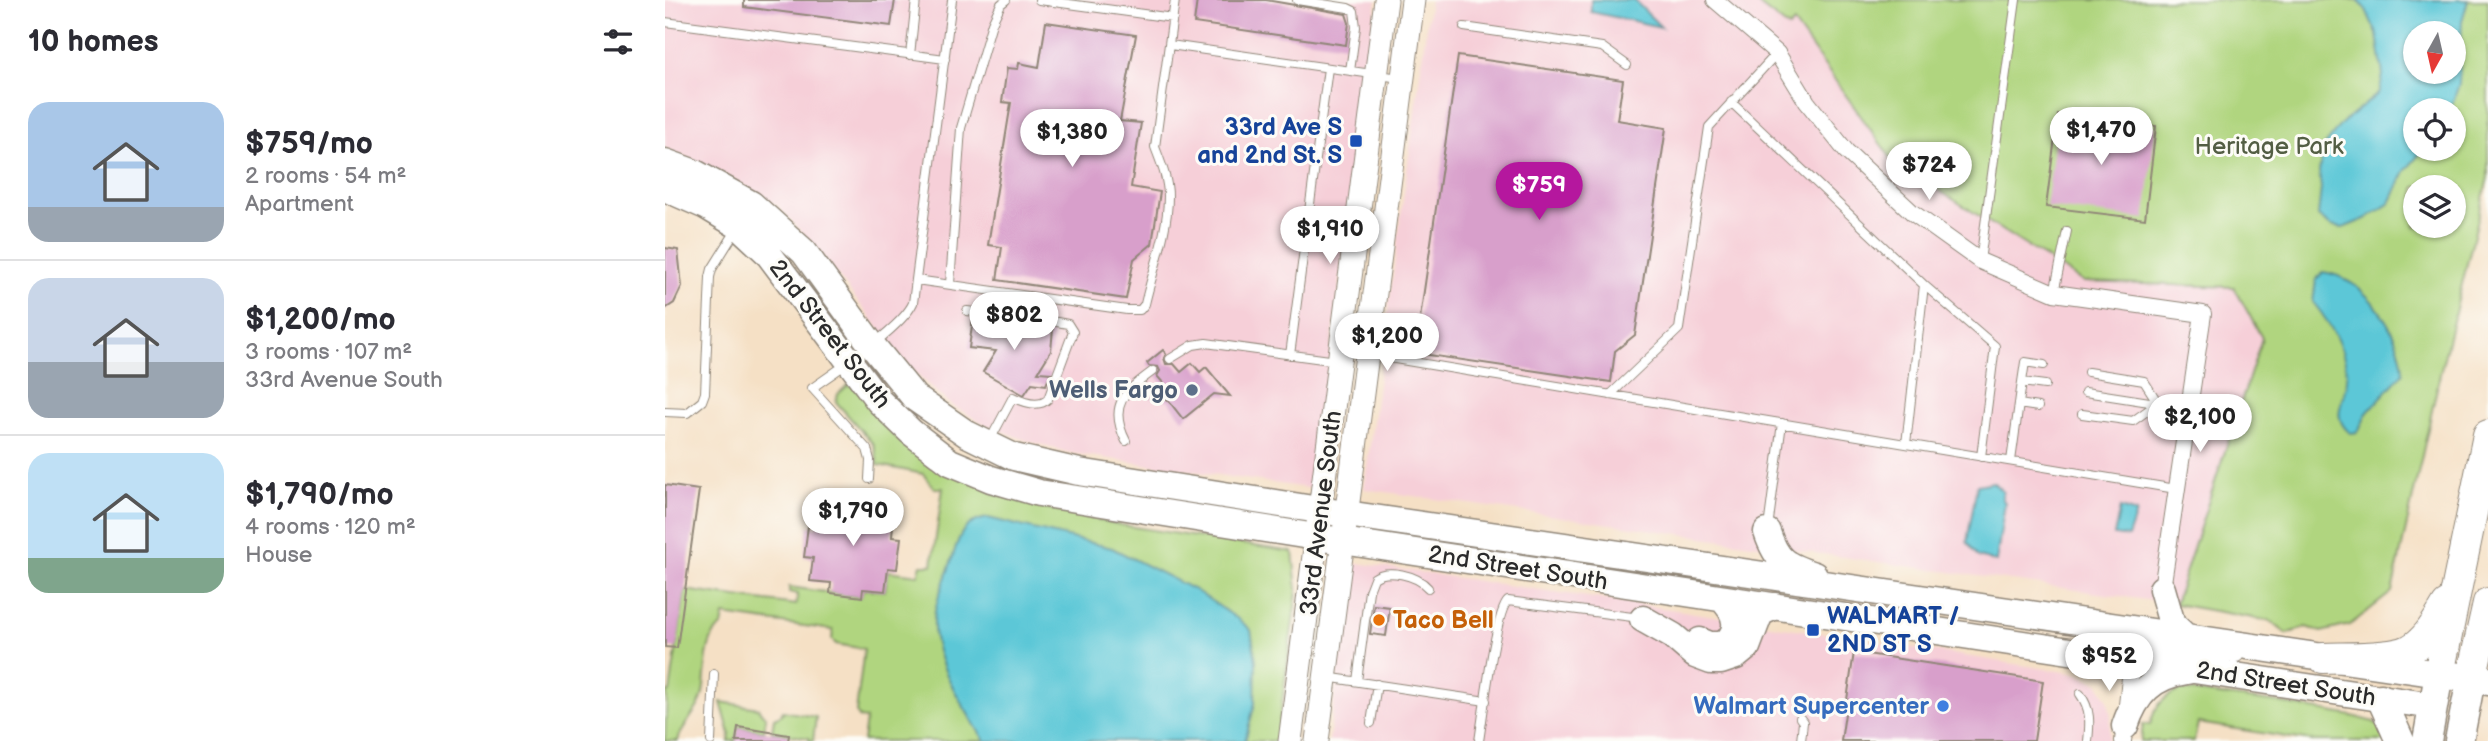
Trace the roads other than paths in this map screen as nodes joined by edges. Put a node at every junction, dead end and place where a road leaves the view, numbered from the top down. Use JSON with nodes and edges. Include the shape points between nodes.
{"nodes":[{"id":1,"x":916,"y":0,"type":"edge"},
{"id":2,"x":952,"y":0,"type":"edge"},
{"id":3,"x":1006,"y":0,"type":"edge"},
{"id":4,"x":1039,"y":0,"type":"edge"},
{"id":5,"x":1175,"y":0,"type":"edge"},
{"id":6,"x":1297,"y":0,"type":"edge"},
{"id":7,"x":1386,"y":0,"type":"edge"},
{"id":8,"x":1413,"y":0,"type":"edge"},
{"id":9,"x":1715,"y":0,"type":"edge"},
{"id":10,"x":2016,"y":0,"type":"edge"},
{"id":11,"x":1173,"y":18,"type":"junction"},
{"id":12,"x":665,"y":22,"type":"edge"},
{"id":13,"x":1464,"y":27,"type":"dead end"},
{"id":14,"x":1170,"y":45,"type":"junction"},
{"id":15,"x":1777,"y":53,"type":"junction"},
{"id":16,"x":909,"y":55,"type":"junction"},
{"id":17,"x":945,"y":59,"type":"junction"},
{"id":18,"x":1627,"y":65,"type":"dead end"},
{"id":19,"x":1328,"y":68,"type":"junction"},
{"id":20,"x":1350,"y":71,"type":"junction"},
{"id":21,"x":1377,"y":75,"type":"junction"},
{"id":22,"x":1403,"y":78,"type":"junction"},
{"id":23,"x":1731,"y":102,"type":"junction"},
{"id":24,"x":665,"y":162,"type":"edge"},
{"id":25,"x":665,"y":188,"type":"edge"},
{"id":26,"x":1309,"y":218,"type":"junction"},
{"id":27,"x":1358,"y":225,"type":"junction"},
{"id":28,"x":739,"y":226,"type":"junction"},
{"id":29,"x":2067,"y":230,"type":"dead end"},
{"id":30,"x":1980,"y":261,"type":"junction"},
{"id":31,"x":916,"y":279,"type":"junction"},
{"id":32,"x":950,"y":284,"type":"junction"},
{"id":33,"x":1924,"y":285,"type":"junction"},
{"id":34,"x":2054,"y":293,"type":"junction"},
{"id":35,"x":967,"y":311,"type":"dead end"},
{"id":36,"x":871,"y":344,"type":"junction"},
{"id":37,"x":1368,"y":354,"type":"junction"},
{"id":38,"x":1290,"y":355,"type":"junction"},
{"id":39,"x":1170,"y":359,"type":"dead end"},
{"id":40,"x":849,"y":362,"type":"junction"},
{"id":41,"x":1340,"y":362,"type":"junction"},
{"id":42,"x":2044,"y":365,"type":"dead end"},
{"id":43,"x":1153,"y":371,"type":"dead end"},
{"id":44,"x":2088,"y":372,"type":"dead end"},
{"id":45,"x":2022,"y":382,"type":"junction"},
{"id":46,"x":2045,"y":385,"type":"dead end"},
{"id":47,"x":2085,"y":392,"type":"dead end"},
{"id":48,"x":1610,"y":395,"type":"junction"},
{"id":49,"x":2019,"y":404,"type":"junction"},
{"id":50,"x":2158,"y":404,"type":"junction"},
{"id":51,"x":2038,"y":407,"type":"dead end"},
{"id":52,"x":2188,"y":408,"type":"junction"},
{"id":53,"x":665,"y":412,"type":"edge"},
{"id":54,"x":2082,"y":414,"type":"dead end"},
{"id":55,"x":1782,"y":424,"type":"junction"},
{"id":56,"x":2488,"y":435,"type":"edge"},
{"id":57,"x":1126,"y":441,"type":"dead end"},
{"id":58,"x":988,"y":444,"type":"junction"},
{"id":59,"x":1906,"y":444,"type":"junction"},
{"id":60,"x":1981,"y":457,"type":"junction"},
{"id":61,"x":2011,"y":461,"type":"junction"},
{"id":62,"x":869,"y":479,"type":"dead end"},
{"id":63,"x":2176,"y":489,"type":"junction"},
{"id":64,"x":1319,"y":510,"type":"junction"},
{"id":65,"x":1348,"y":514,"type":"junction"},
{"id":66,"x":1767,"y":532,"type":"junction"},
{"id":67,"x":1316,"y":537,"type":"junction"},
{"id":68,"x":1344,"y":541,"type":"junction"},
{"id":69,"x":1721,"y":569,"type":"junction"},
{"id":70,"x":1428,"y":588,"type":"dead end"},
{"id":71,"x":1849,"y":589,"type":"junction"},
{"id":72,"x":2162,"y":589,"type":"junction"},
{"id":73,"x":2456,"y":589,"type":"junction"},
{"id":74,"x":1722,"y":599,"type":"junction"},
{"id":75,"x":2488,"y":603,"type":"edge"},
{"id":76,"x":1775,"y":606,"type":"junction"},
{"id":77,"x":1643,"y":618,"type":"junction"},
{"id":78,"x":2128,"y":629,"type":"junction"},
{"id":79,"x":2187,"y":639,"type":"junction"},
{"id":80,"x":2261,"y":650,"type":"junction"},
{"id":81,"x":2323,"y":658,"type":"junction"},
{"id":82,"x":2131,"y":660,"type":"junction"},
{"id":83,"x":2197,"y":670,"type":"junction"},
{"id":84,"x":714,"y":674,"type":"dead end"},
{"id":85,"x":2439,"y":674,"type":"junction"},
{"id":86,"x":1326,"y":677,"type":"junction"},
{"id":87,"x":2479,"y":680,"type":"edge"},
{"id":88,"x":1357,"y":681,"type":"junction"},
{"id":89,"x":1377,"y":684,"type":"junction"},
{"id":90,"x":2080,"y":694,"type":"dead end"},
{"id":91,"x":2381,"y":698,"type":"junction"},
{"id":92,"x":1486,"y":701,"type":"junction"},
{"id":93,"x":2433,"y":706,"type":"junction"},
{"id":94,"x":2476,"y":713,"type":"edge"},
{"id":95,"x":1800,"y":718,"type":"dead end"},
{"id":96,"x":1371,"y":723,"type":"dead end"},
{"id":97,"x":2124,"y":734,"type":"edge"},
{"id":98,"x":711,"y":741,"type":"edge"},
{"id":99,"x":1290,"y":741,"type":"edge"},
{"id":100,"x":1317,"y":741,"type":"edge"},
{"id":101,"x":1479,"y":741,"type":"edge"},
{"id":102,"x":1801,"y":741,"type":"edge"},
{"id":103,"x":2088,"y":741,"type":"edge"},
{"id":104,"x":2400,"y":741,"type":"edge"},
{"id":105,"x":2427,"y":741,"type":"edge"},
{"id":106,"x":2459,"y":741,"type":"edge"}],
"edges":[{"from":1,"to":16,"type":"lane"},
{"from":2,"to":17,"type":"lane"},
{"from":3,"to":32,"type":"lane","via":[[992,23],[961,128]]},
{"from":4,"to":11,"type":"lane"},
{"from":5,"to":11,"type":"lane"},
{"from":6,"to":20,"type":"lane","via":[[1354,11]]},
{"from":7,"to":21,"type":"main road","name":"33rd Avenue South"},
{"from":8,"to":22,"type":"main road","name":"33rd Avenue South"},
{"from":9,"to":15,"type":"street"},
{"from":10,"to":30,"type":"lane"},
{"from":11,"to":14,"type":"lane"},
{"from":12,"to":16,"type":"lane"},
{"from":13,"to":18,"type":"lane","via":[[1602,47]]},
{"from":14,"to":19,"type":"lane"},
{"from":14,"to":32,"type":"lane","via":[[1155,147],[1168,194],[1160,252],[1140,310]]},
{"from":15,"to":23,"type":"lane"},
{"from":15,"to":30,"type":"street","via":[[1807,102],[1846,151],[1913,213]]},
{"from":16,"to":17,"type":"lane"},
{"from":17,"to":31,"type":"lane"},
{"from":19,"to":20,"type":"lane"},
{"from":19,"to":26,"type":"lane"},
{"from":20,"to":21,"type":"lane"},
{"from":21,"to":22,"type":"lane"},
{"from":21,"to":27,"type":"main road","name":"33rd Avenue South"},
{"from":22,"to":37,"type":"main road","name":"33rd Avenue South"},
{"from":23,"to":33,"type":"lane"},
{"from":23,"to":48,"type":"lane","via":[[1709,127],[1679,329]]},
{"from":24,"to":36,"type":"main road","name":"2nd Street South","via":[[751,204],[804,252]]},
{"from":25,"to":28,"type":"main road","name":"2nd Street South"},
{"from":26,"to":27,"type":"lane"},
{"from":26,"to":38,"type":"lane"},
{"from":27,"to":41,"type":"main road","name":"33rd Avenue South"},
{"from":28,"to":40,"type":"main road","name":"2nd Street South","via":[[767,253]]},
{"from":28,"to":53,"type":"lane","via":[[710,277],[702,401],[687,413]]},
{"from":29,"to":34,"type":"lane"},
{"from":30,"to":34,"type":"street"},
{"from":31,"to":32,"type":"lane"},
{"from":31,"to":36,"type":"lane","via":[[910,310]]},
{"from":33,"to":59,"type":"lane"},
{"from":33,"to":60,"type":"lane","via":[[1995,346]]},
{"from":34,"to":52,"type":"street","via":[[2203,314]]},
{"from":35,"to":58,"type":"lane","via":[[1058,322],[1072,328],[1048,399],[1037,404],[1013,397]]},
{"from":36,"to":40,"type":"lane"},
{"from":36,"to":58,"type":"main road","name":"2nd Street South","via":[[915,398],[967,435]]},
{"from":37,"to":48,"type":"lane"},
{"from":37,"to":65,"type":"main road","name":"33rd Avenue South"},
{"from":38,"to":39,"type":"lane","via":[[1199,343]]},
{"from":38,"to":41,"type":"lane"},
{"from":40,"to":62,"type":"lane","via":[[812,388],[867,449]]},
{"from":40,"to":67,"type":"main road","name":"2nd Street South","via":[[911,432],[950,462],[991,479],[1039,493]]},
{"from":41,"to":64,"type":"main road","name":"33rd Avenue South"},
{"from":42,"to":45,"type":"lane","via":[[2025,362]]},
{"from":43,"to":57,"type":"lane","via":[[1122,397],[1119,425]]},
{"from":44,"to":50,"type":"lane","via":[[2144,381]]},
{"from":45,"to":46,"type":"lane"},
{"from":45,"to":49,"type":"lane"},
{"from":47,"to":50,"type":"lane"},
{"from":48,"to":55,"type":"lane"},
{"from":49,"to":51,"type":"lane"},
{"from":49,"to":61,"type":"lane"},
{"from":50,"to":52,"type":"lane"},
{"from":50,"to":54,"type":"lane","via":[[2133,421]]},
{"from":52,"to":63,"type":"street"},
{"from":55,"to":59,"type":"lane"},
{"from":55,"to":66,"type":"lane"},
{"from":56,"to":73,"type":"highway"},
{"from":58,"to":64,"type":"main road","name":"2nd Street South","via":[[1014,457],[1079,472]]},
{"from":59,"to":60,"type":"lane"},
{"from":60,"to":61,"type":"lane"},
{"from":61,"to":63,"type":"lane"},
{"from":63,"to":72,"type":"street"},
{"from":64,"to":65,"type":"main road","name":"2nd Street South"},
{"from":64,"to":67,"type":"main road","name":"33rd Avenue South"},
{"from":65,"to":68,"type":"main road","name":"33rd Avenue South"},
{"from":65,"to":69,"type":"main road","name":"2nd Street South"},
{"from":66,"to":69,"type":"main road","via":[[1743,564]]},
{"from":66,"to":71,"type":"main road","via":[[1783,562]]},
{"from":67,"to":68,"type":"main road","name":"2nd Street South"},
{"from":67,"to":99,"type":"main road","name":"33rd Avenue South"},
{"from":68,"to":74,"type":"main road","name":"2nd Street South"},
{"from":68,"to":86,"type":"main road","name":"33rd Avenue South"},
{"from":69,"to":71,"type":"main road","name":"2nd Street South"},
{"from":70,"to":88,"type":"lane","via":[[1409,577],[1384,573],[1374,578]]},
{"from":71,"to":78,"type":"main road","name":"2nd Street South"},
{"from":72,"to":78,"type":"main road","via":[[2150,613]]},
{"from":72,"to":79,"type":"main road","via":[[2172,624]]},
{"from":73,"to":81,"type":"highway","via":[[2429,634],[2409,650]]},
{"from":73,"to":85,"type":"highway"},
{"from":74,"to":76,"type":"main road","name":"2nd Street South"},
{"from":74,"to":77,"type":"main road","via":[[1736,617],[1731,638],[1722,645],[1704,643],[1681,627]]},
{"from":75,"to":87,"type":"highway"},
{"from":76,"to":77,"type":"main road","via":[[1760,613],[1751,641],[1742,652],[1721,661],[1702,659]]},
{"from":76,"to":82,"type":"main road","name":"2nd Street South"},
{"from":77,"to":92,"type":"lane","via":[[1508,601],[1497,629]]},
{"from":78,"to":79,"type":"main road","name":"2nd Street South"},
{"from":79,"to":80,"type":"main road","name":"2nd Street South"},
{"from":80,"to":81,"type":"main road","name":"2nd Street South"},
{"from":80,"to":82,"type":"street","via":[[2209,654],[2141,647]]},
{"from":81,"to":85,"type":"main road","name":"2nd Street South"},
{"from":82,"to":83,"type":"main road","name":"2nd Street South"},
{"from":82,"to":97,"type":"street"},
{"from":83,"to":91,"type":"main road","name":"2nd Street South"},
{"from":83,"to":97,"type":"main road","via":[[2156,681],[2135,703]]},
{"from":84,"to":98,"type":"lane"},
{"from":85,"to":87,"type":"highway"},
{"from":85,"to":93,"type":"highway"},
{"from":86,"to":88,"type":"lane"},
{"from":86,"to":100,"type":"main road","name":"33rd Avenue South"},
{"from":87,"to":94,"type":"highway"},
{"from":88,"to":89,"type":"lane"},
{"from":89,"to":92,"type":"lane"},
{"from":89,"to":96,"type":"lane"},
{"from":90,"to":103,"type":"lane","via":[[2087,704]]},
{"from":91,"to":93,"type":"main road","name":"2nd Street South"},
{"from":91,"to":104,"type":"highway"},
{"from":92,"to":101,"type":"lane"},
{"from":93,"to":94,"type":"highway","name":"2nd Street South"},
{"from":93,"to":105,"type":"highway"},
{"from":94,"to":106,"type":"highway"},
{"from":95,"to":102,"type":"lane"}]}
